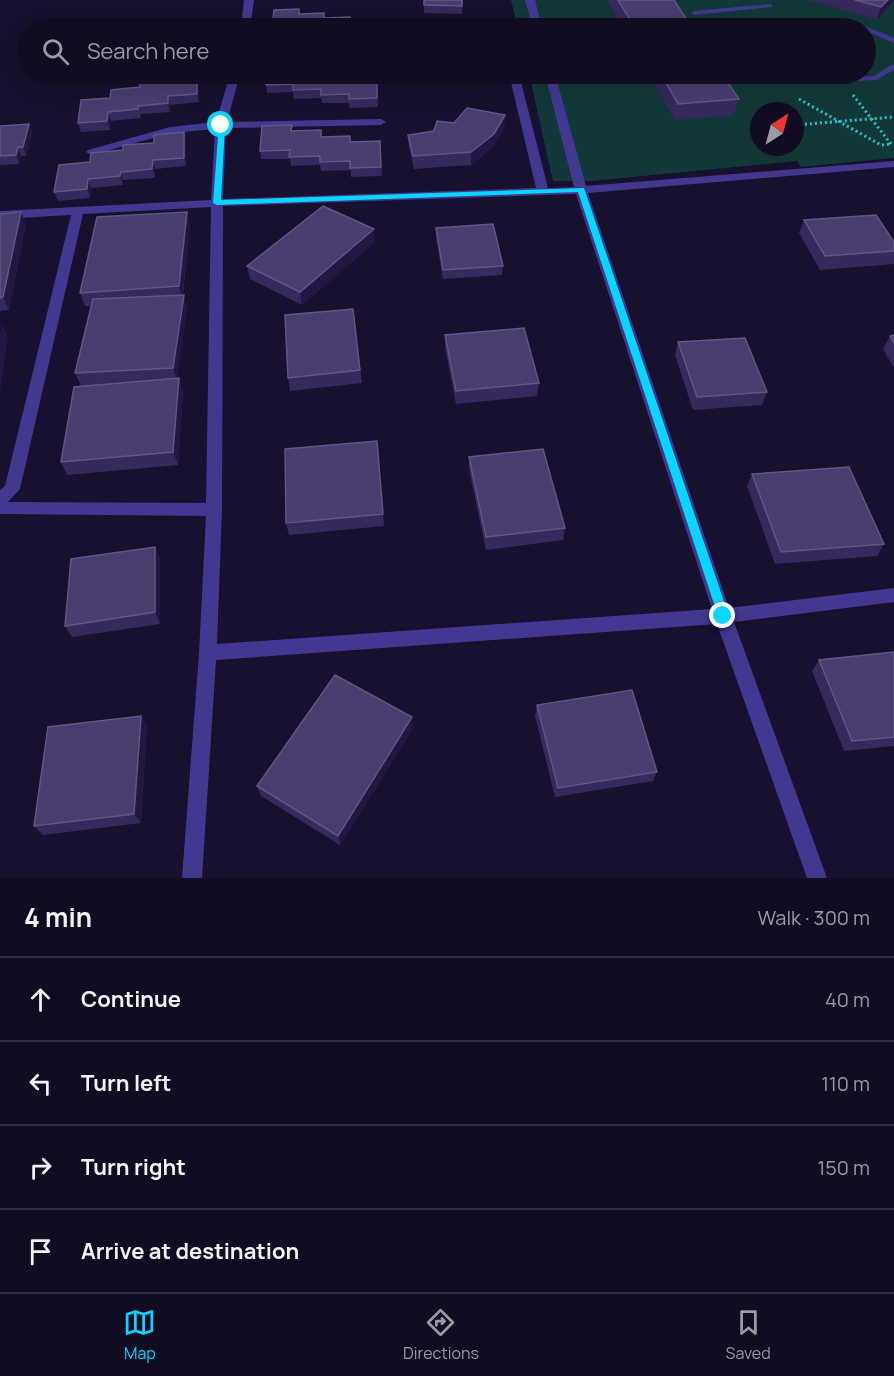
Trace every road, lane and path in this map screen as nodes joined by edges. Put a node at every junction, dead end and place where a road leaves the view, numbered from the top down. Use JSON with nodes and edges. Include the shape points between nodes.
{"nodes":[{"id":1,"x":249,"y":0,"type":"edge"},
{"id":2,"x":530,"y":0,"type":"edge"},
{"id":3,"x":768,"y":3,"type":"edge"},
{"id":4,"x":694,"y":13,"type":"dead end"},
{"id":5,"x":247,"y":18,"type":"edge"},
{"id":6,"x":535,"y":18,"type":"edge"},
{"id":7,"x":778,"y":18,"type":"edge"},
{"id":8,"x":876,"y":32,"type":"edge"},
{"id":9,"x":894,"y":41,"type":"edge"},
{"id":10,"x":894,"y":68,"type":"edge"},
{"id":11,"x":876,"y":78,"type":"edge"},
{"id":12,"x":232,"y":84,"type":"edge"},
{"id":13,"x":516,"y":84,"type":"edge"},
{"id":14,"x":553,"y":84,"type":"edge"},
{"id":15,"x":786,"y":84,"type":"edge"},
{"id":16,"x":844,"y":84,"type":"edge"},
{"id":17,"x":894,"y":117,"type":"edge"},
{"id":18,"x":871,"y":119,"type":"junction"},
{"id":19,"x":381,"y":122,"type":"dead end"},
{"id":20,"x":839,"y":122,"type":"junction"},
{"id":21,"x":804,"y":124,"type":"edge"},
{"id":22,"x":221,"y":125,"type":"junction"},
{"id":23,"x":892,"y":144,"type":"edge"},
{"id":24,"x":92,"y":152,"type":"edge"},
{"id":25,"x":890,"y":164,"type":"edge"},
{"id":26,"x":894,"y":177,"type":"edge"},
{"id":27,"x":581,"y":190,"type":"junction"},
{"id":28,"x":543,"y":191,"type":"junction"},
{"id":29,"x":217,"y":203,"type":"junction"},
{"id":30,"x":78,"y":211,"type":"junction"},
{"id":31,"x":0,"y":215,"type":"edge"},
{"id":32,"x":0,"y":499,"type":"edge"},
{"id":33,"x":0,"y":508,"type":"edge"},
{"id":34,"x":214,"y":510,"type":"junction"},
{"id":35,"x":894,"y":596,"type":"edge"},
{"id":36,"x":723,"y":616,"type":"junction"},
{"id":37,"x":208,"y":653,"type":"junction"},
{"id":38,"x":192,"y":878,"type":"edge"},
{"id":39,"x":817,"y":878,"type":"edge"}],
"edges":[{"from":1,"to":5,"type":"street"},
{"from":2,"to":6,"type":"street"},
{"from":3,"to":4,"type":"lane"},
{"from":3,"to":7,"type":"lane"},
{"from":8,"to":9,"type":"lane"},
{"from":10,"to":11,"type":"lane"},
{"from":12,"to":22,"type":"street"},
{"from":13,"to":28,"type":"street"},
{"from":14,"to":27,"type":"street"},
{"from":15,"to":20,"type":"path","via":[[795,96]]},
{"from":16,"to":18,"type":"path"},
{"from":17,"to":18,"type":"path"},
{"from":18,"to":20,"type":"path"},
{"from":18,"to":23,"type":"path"},
{"from":19,"to":22,"type":"street"},
{"from":20,"to":21,"type":"path"},
{"from":20,"to":23,"type":"path","via":[[881,145]]},
{"from":22,"to":24,"type":"street","via":[[155,133]]},
{"from":22,"to":29,"type":"street"},
{"from":25,"to":26,"type":"street"},
{"from":25,"to":27,"type":"street"},
{"from":27,"to":28,"type":"street"},
{"from":27,"to":36,"type":"street"},
{"from":28,"to":29,"type":"street"},
{"from":29,"to":30,"type":"street"},
{"from":29,"to":34,"type":"street"},
{"from":30,"to":31,"type":"street"},
{"from":30,"to":32,"type":"street","via":[[12,489]]},
{"from":33,"to":34,"type":"street"},
{"from":34,"to":37,"type":"street"},
{"from":35,"to":36,"type":"street"},
{"from":36,"to":37,"type":"street"},
{"from":36,"to":39,"type":"street"},
{"from":37,"to":38,"type":"street"}]}
